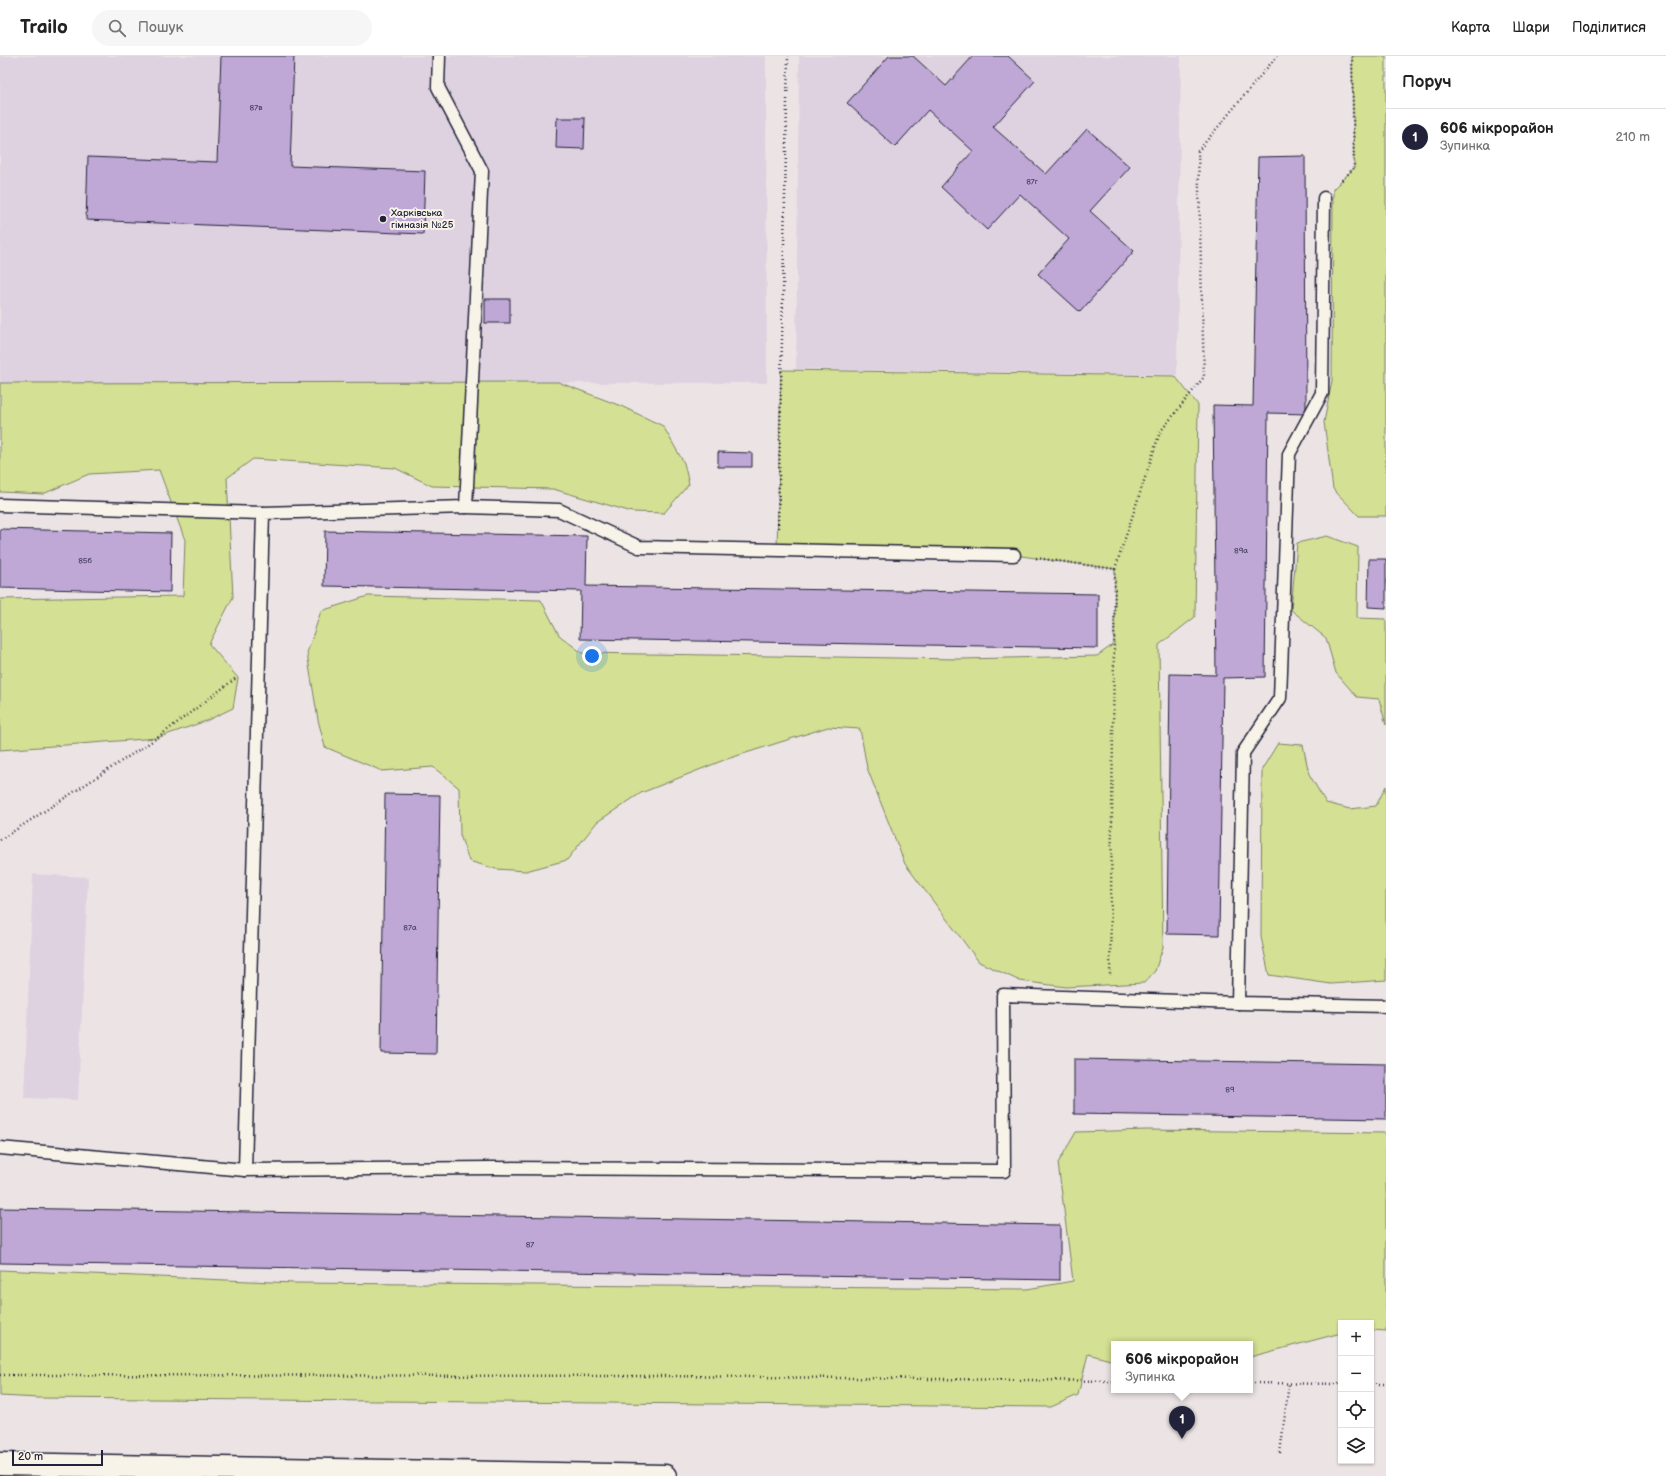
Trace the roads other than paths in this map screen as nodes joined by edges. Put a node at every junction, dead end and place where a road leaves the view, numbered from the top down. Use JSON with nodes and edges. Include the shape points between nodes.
{"nodes":[{"id":1,"x":439,"y":56,"type":"edge"},
{"id":2,"x":1324,"y":198,"type":"road end"},
{"id":3,"x":0,"y":506,"type":"edge"},
{"id":4,"x":466,"y":507,"type":"junction"},
{"id":5,"x":263,"y":513,"type":"junction"},
{"id":6,"x":1014,"y":555,"type":"road end"},
{"id":7,"x":1238,"y":1003,"type":"junction"},
{"id":8,"x":1386,"y":1006,"type":"edge"},
{"id":9,"x":0,"y":1148,"type":"edge"},
{"id":10,"x":245,"y":1170,"type":"junction"},
{"id":11,"x":0,"y":1464,"type":"edge"},
{"id":12,"x":416,"y":1474,"type":"edge"},
{"id":13,"x":665,"y":1476,"type":"edge"}],
"edges":[{"from":1,"to":4,"type":"lane","via":[[438,87],[482,171]]},
{"from":2,"to":7,"type":"lane","via":[[1322,393],[1289,454],[1280,698],[1243,753]]},
{"from":3,"to":5,"type":"lane"},
{"from":4,"to":5,"type":"lane"},
{"from":4,"to":6,"type":"lane","via":[[559,510],[639,547]]},
{"from":5,"to":10,"type":"lane"},
{"from":7,"to":8,"type":"lane"},
{"from":7,"to":10,"type":"lane","via":[[1003,995],[1004,1171],[508,1168]]},
{"from":9,"to":10,"type":"lane"},
{"from":11,"to":12,"type":"main road"},
{"from":12,"to":13,"type":"main road"}]}
